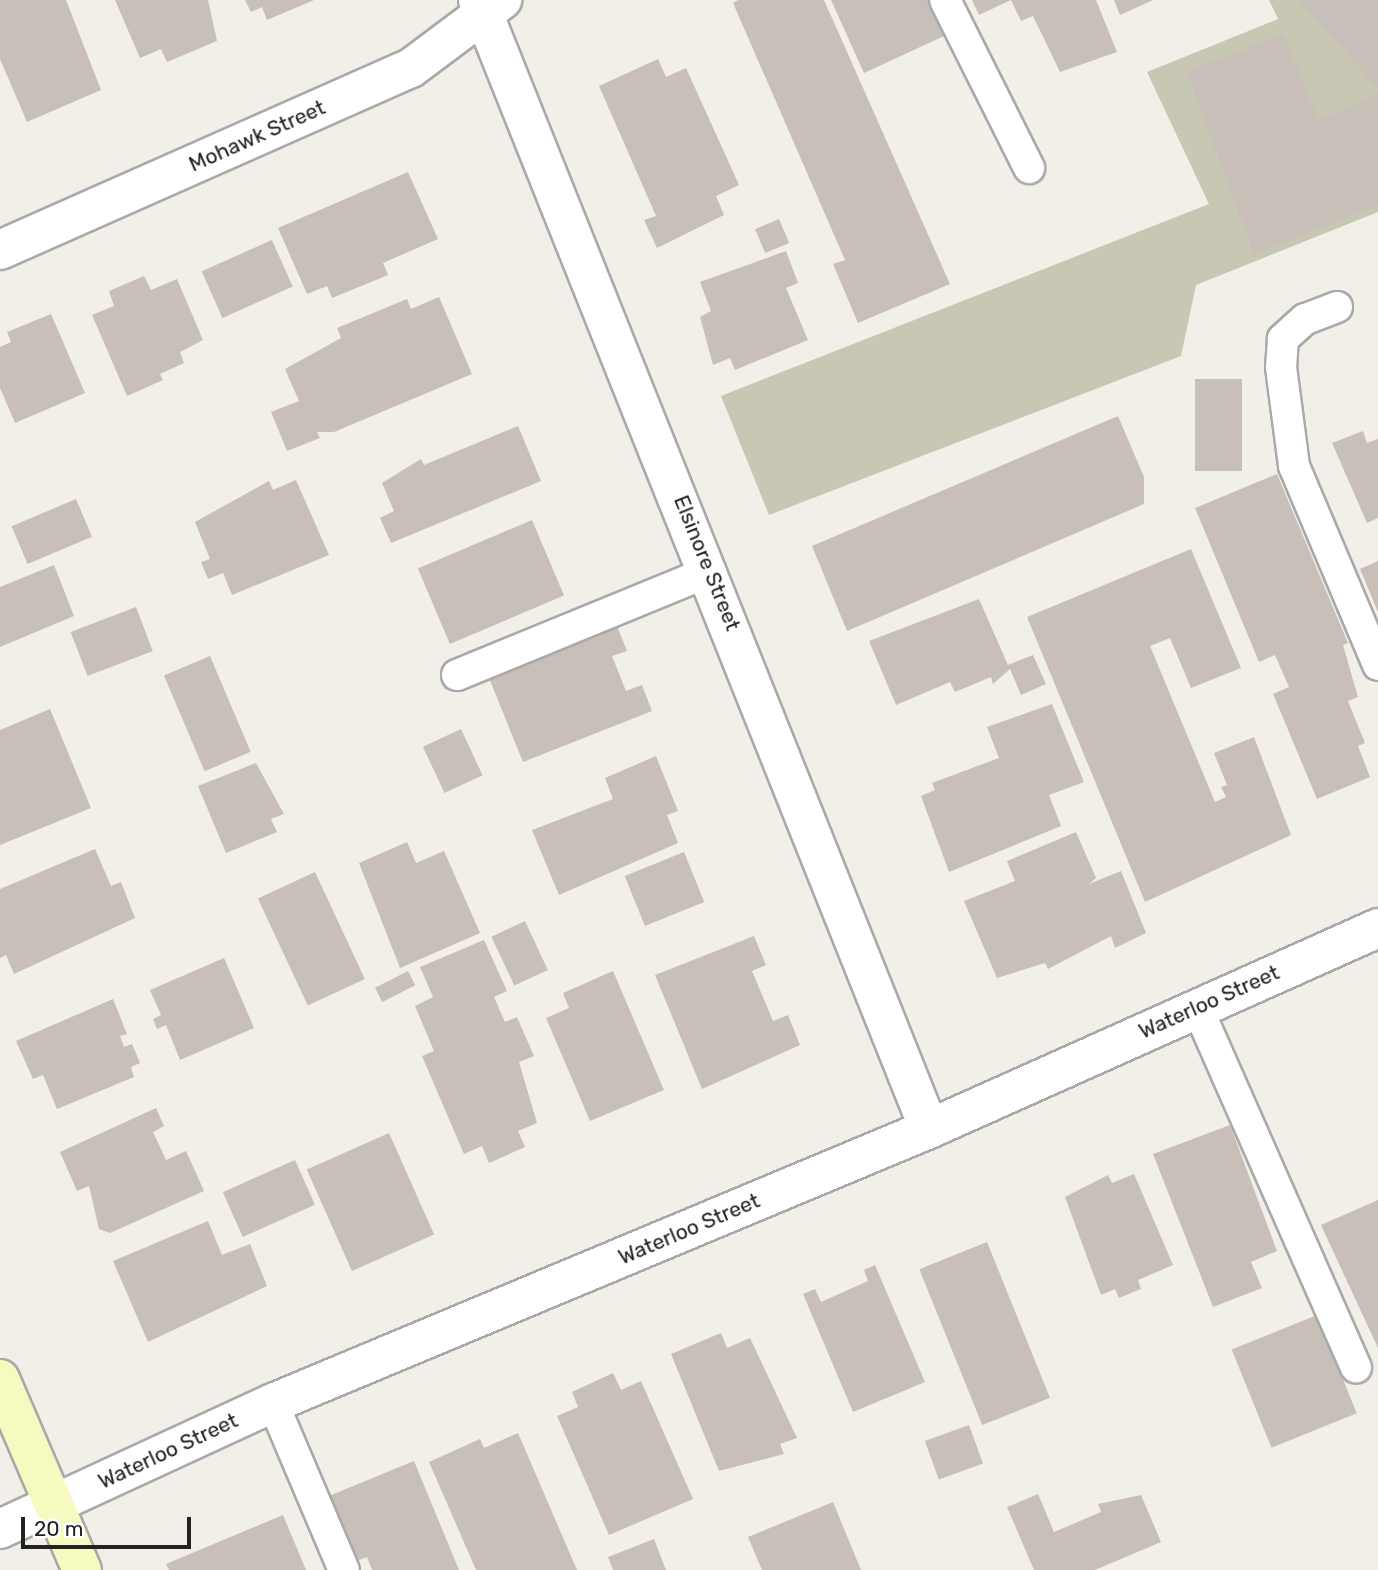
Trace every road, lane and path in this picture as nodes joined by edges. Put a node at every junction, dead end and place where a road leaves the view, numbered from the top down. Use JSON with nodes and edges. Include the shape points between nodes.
{"nodes":[{"id":1,"x":945,"y":0,"type":"edge"},
{"id":2,"x":488,"y":5,"type":"edge"},
{"id":3,"x":1029,"y":168,"type":"dead end"},
{"id":4,"x":0,"y":250,"type":"edge"},
{"id":5,"x":1337,"y":307,"type":"dead end"},
{"id":6,"x":710,"y":571,"type":"junction"},
{"id":7,"x":1378,"y":666,"type":"edge"},
{"id":8,"x":457,"y":675,"type":"dead end"},
{"id":9,"x":1378,"y":928,"type":"edge"},
{"id":10,"x":1197,"y":1007,"type":"junction"},
{"id":11,"x":929,"y":1129,"type":"junction"},
{"id":12,"x":1356,"y":1368,"type":"dead end"},
{"id":13,"x":0,"y":1379,"type":"edge"},
{"id":14,"x":273,"y":1403,"type":"junction"},
{"id":15,"x":54,"y":1504,"type":"junction"},
{"id":16,"x":0,"y":1529,"type":"edge"},
{"id":17,"x":82,"y":1570,"type":"edge"},
{"id":18,"x":344,"y":1570,"type":"edge"}],
"edges":[{"from":1,"to":3,"type":"lane"},
{"from":2,"to":4,"type":"street","name":"Mohawk Street","via":[[411,68]]},
{"from":2,"to":6,"type":"street","name":"Elsinore Street"},
{"from":5,"to":7,"type":"lane","via":[[1305,319],[1283,339],[1280,367],[1294,466]]},
{"from":6,"to":8,"type":"lane"},
{"from":6,"to":11,"type":"street","name":"Elsinore Street"},
{"from":9,"to":10,"type":"street","name":"Waterloo Street"},
{"from":10,"to":11,"type":"street","name":"Waterloo Street"},
{"from":10,"to":12,"type":"lane"},
{"from":11,"to":14,"type":"street","name":"Waterloo Street"},
{"from":13,"to":15,"type":"street"},
{"from":14,"to":15,"type":"street","name":"Waterloo Street"},
{"from":14,"to":18,"type":"lane"},
{"from":15,"to":16,"type":"street","name":"Waterloo Street"},
{"from":15,"to":17,"type":"street"}]}
